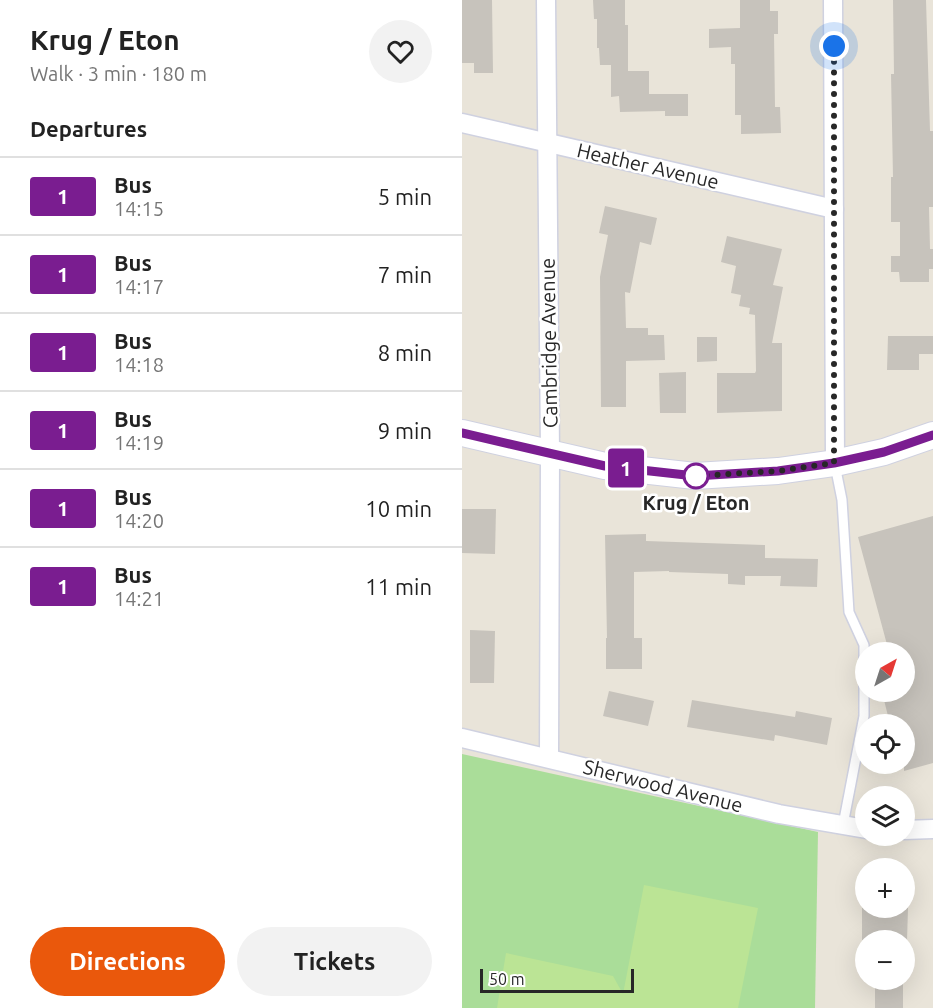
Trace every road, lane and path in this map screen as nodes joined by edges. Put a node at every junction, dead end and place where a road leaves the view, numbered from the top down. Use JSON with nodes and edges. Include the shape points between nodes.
{"nodes":[{"id":1,"x":546,"y":0,"type":"edge"},
{"id":2,"x":834,"y":0,"type":"edge"},
{"id":3,"x":462,"y":123,"type":"edge"},
{"id":4,"x":547,"y":143,"type":"junction"},
{"id":5,"x":834,"y":209,"type":"junction"},
{"id":6,"x":462,"y":433,"type":"edge"},
{"id":7,"x":933,"y":435,"type":"edge"},
{"id":8,"x":550,"y":453,"type":"junction"},
{"id":9,"x":834,"y":463,"type":"junction"},
{"id":10,"x":462,"y":738,"type":"edge"},
{"id":11,"x":549,"y":758,"type":"junction"},
{"id":12,"x":843,"y":825,"type":"junction"},
{"id":13,"x":855,"y":827,"type":"edge"},
{"id":14,"x":933,"y":829,"type":"edge"},
{"id":15,"x":915,"y":830,"type":"edge"}],
"edges":[{"from":1,"to":4,"type":"street","name":"Cambridge Avenue"},
{"from":2,"to":5,"type":"street"},
{"from":3,"to":4,"type":"street","name":"Heather Avenue"},
{"from":4,"to":5,"type":"street","name":"Heather Avenue"},
{"from":4,"to":8,"type":"street","name":"Cambridge Avenue"},
{"from":5,"to":9,"type":"street"},
{"from":6,"to":8,"type":"street"},
{"from":7,"to":9,"type":"street","via":[[884,452]]},
{"from":8,"to":9,"type":"street","via":[[605,466],[695,476]]},
{"from":8,"to":11,"type":"street","name":"Cambridge Avenue"},
{"from":9,"to":12,"type":"lane","via":[[842,500],[849,612],[864,645],[864,716]]},
{"from":10,"to":11,"type":"street","name":"Sherwood Avenue"},
{"from":11,"to":12,"type":"street","name":"Sherwood Avenue","via":[[779,814]]},
{"from":12,"to":13,"type":"street","name":"Sherwood Avenue"},
{"from":14,"to":15,"type":"street"}]}
